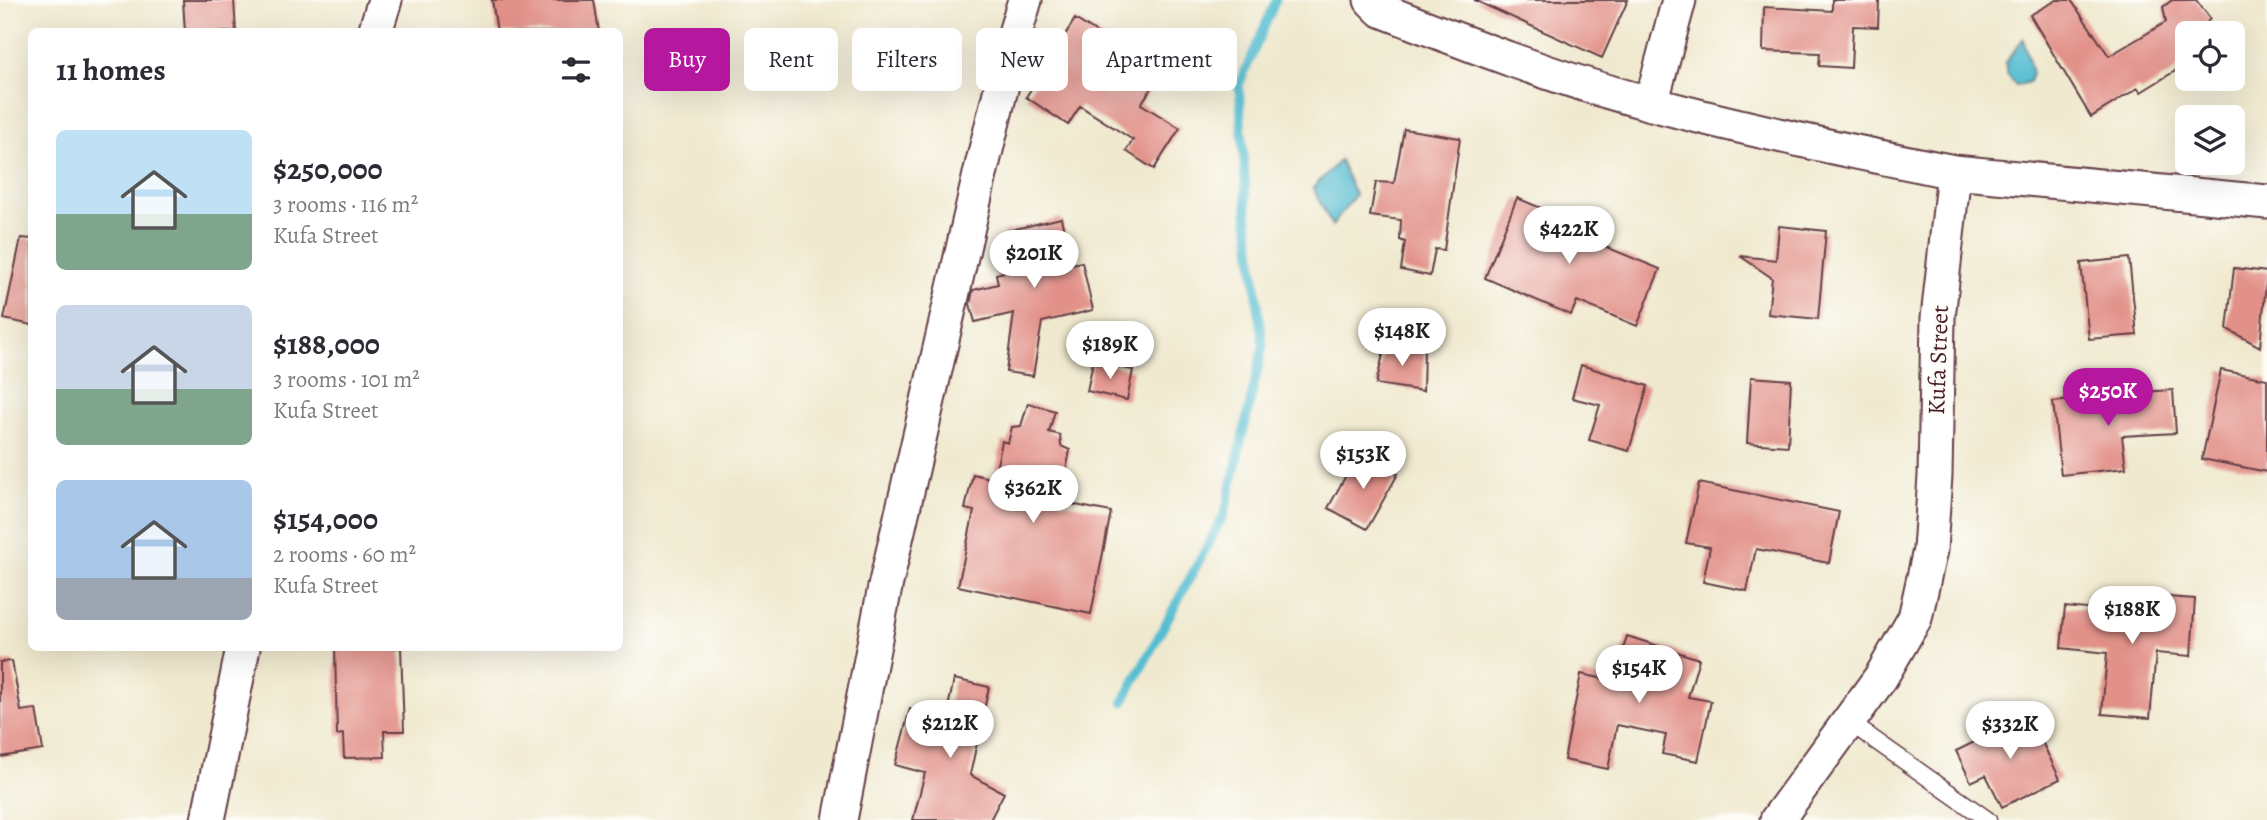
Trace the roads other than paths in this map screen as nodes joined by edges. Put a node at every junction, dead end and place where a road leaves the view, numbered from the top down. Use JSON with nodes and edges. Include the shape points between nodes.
{"nodes":[{"id":1,"x":385,"y":0,"type":"edge"},
{"id":2,"x":1025,"y":0,"type":"edge"},
{"id":3,"x":1371,"y":0,"type":"edge"},
{"id":4,"x":1679,"y":0,"type":"edge"},
{"id":5,"x":376,"y":28,"type":"edge"},
{"id":6,"x":1651,"y":104,"type":"junction"},
{"id":7,"x":1954,"y":172,"type":"junction"},
{"id":8,"x":2267,"y":202,"type":"edge"},
{"id":9,"x":242,"y":651,"type":"edge"},
{"id":10,"x":1849,"y":722,"type":"junction"},
{"id":11,"x":208,"y":820,"type":"edge"},
{"id":12,"x":840,"y":820,"type":"edge"},
{"id":13,"x":1777,"y":820,"type":"edge"},
{"id":14,"x":1988,"y":820,"type":"edge"}],
"edges":[{"from":1,"to":5,"type":"street"},
{"from":2,"to":12,"type":"street","via":[[885,587]]},
{"from":3,"to":6,"type":"street","via":[[1381,10],[1521,64]]},
{"from":4,"to":6,"type":"street"},
{"from":6,"to":7,"type":"street","via":[[1853,153]]},
{"from":7,"to":8,"type":"street"},
{"from":7,"to":10,"type":"street","name":"Kufa Street","via":[[1938,318],[1930,550],[1915,618]]},
{"from":9,"to":11,"type":"street"},
{"from":10,"to":13,"type":"street","name":"Kufa Street"},
{"from":10,"to":14,"type":"lane"}]}
